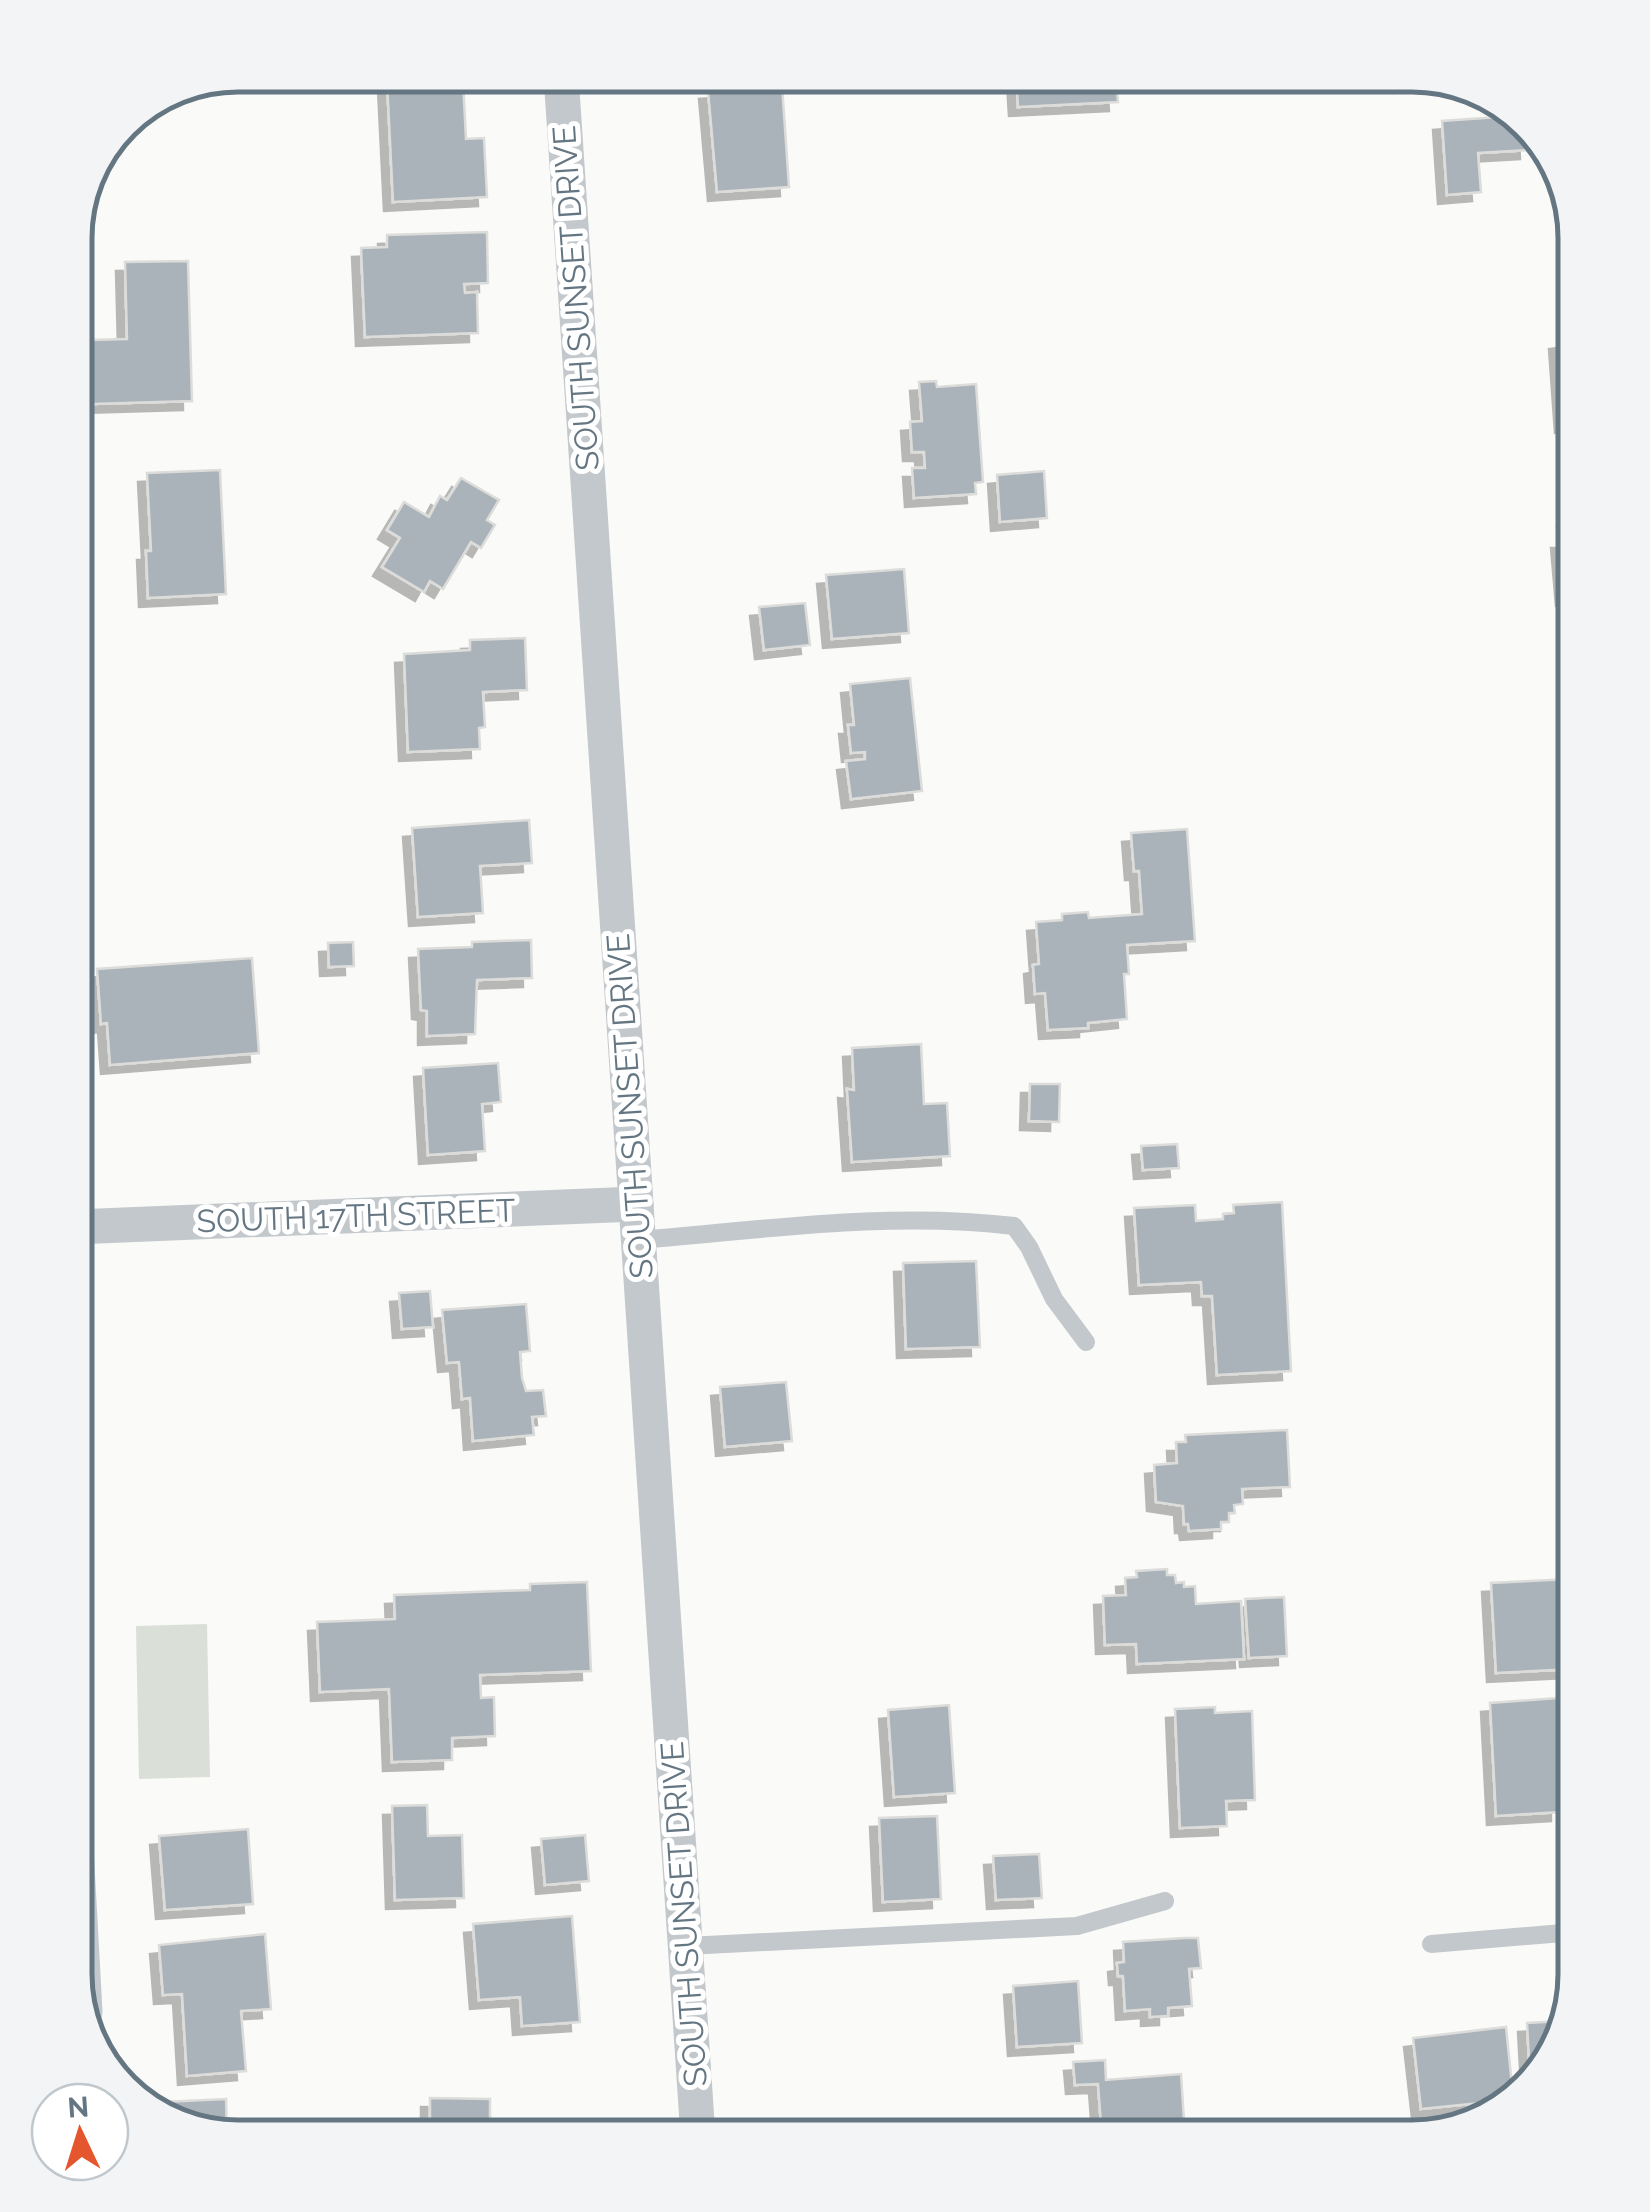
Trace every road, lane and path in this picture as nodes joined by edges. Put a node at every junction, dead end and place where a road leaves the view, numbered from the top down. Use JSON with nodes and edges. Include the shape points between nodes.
{"nodes":[{"id":1,"x":562,"y":92,"type":"edge"},
{"id":2,"x":636,"y":1204,"type":"junction"},
{"id":3,"x":92,"y":1227,"type":"edge"},
{"id":4,"x":638,"y":1240,"type":"junction"},
{"id":5,"x":1086,"y":1342,"type":"dead end"},
{"id":6,"x":1165,"y":1902,"type":"dead end"},
{"id":7,"x":1558,"y":1933,"type":"edge"},
{"id":8,"x":1431,"y":1944,"type":"dead end"},
{"id":9,"x":687,"y":1946,"type":"junction"},
{"id":10,"x":697,"y":2120,"type":"edge"}],
"edges":[{"from":1,"to":2,"type":"street","name":"SOUTH SUNSET DRIVE"},
{"from":2,"to":3,"type":"street","name":"SOUTH 17TH STREET"},
{"from":2,"to":4,"type":"street","name":"SOUTH SUNSET DRIVE"},
{"from":4,"to":5,"type":"lane","via":[[874,1220],[1014,1226]]},
{"from":4,"to":9,"type":"street","name":"SOUTH SUNSET DRIVE"},
{"from":6,"to":9,"type":"lane","via":[[1076,1926]]},
{"from":7,"to":8,"type":"lane"},
{"from":9,"to":10,"type":"street","name":"SOUTH SUNSET DRIVE"}]}
